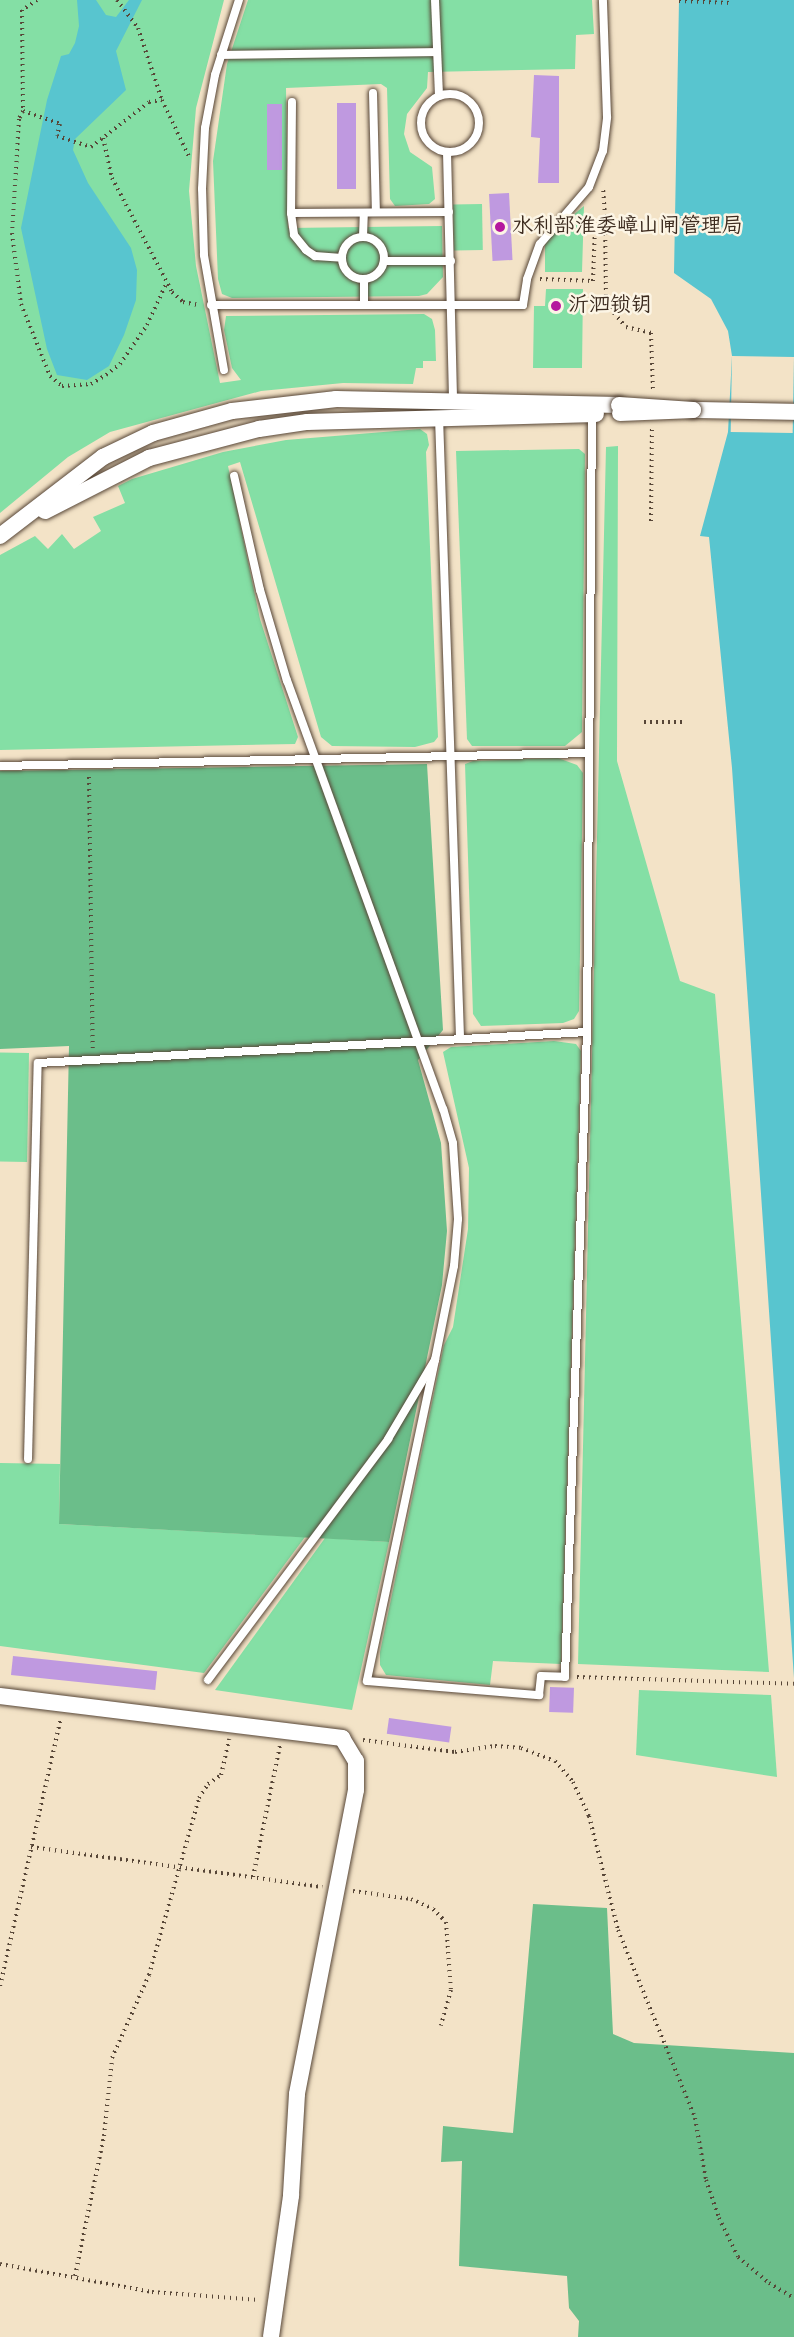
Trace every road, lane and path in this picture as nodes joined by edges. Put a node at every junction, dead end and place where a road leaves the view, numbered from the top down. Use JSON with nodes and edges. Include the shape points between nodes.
{"nodes":[{"id":1,"x":37,"y":0,"type":"edge"},
{"id":2,"x":117,"y":0,"type":"edge"},
{"id":3,"x":239,"y":0,"type":"edge"},
{"id":4,"x":435,"y":0,"type":"edge"},
{"id":5,"x":603,"y":0,"type":"edge"},
{"id":6,"x":679,"y":1,"type":"edge"},
{"id":7,"x":731,"y":3,"type":"dead end"},
{"id":8,"x":437,"y":52,"type":"junction"},
{"id":9,"x":221,"y":55,"type":"junction"},
{"id":10,"x":374,"y":93,"type":"dead end"},
{"id":11,"x":439,"y":96,"type":"junction"},
{"id":12,"x":162,"y":100,"type":"junction"},
{"id":13,"x":292,"y":102,"type":"dead end"},
{"id":14,"x":23,"y":111,"type":"junction"},
{"id":15,"x":103,"y":138,"type":"junction"},
{"id":16,"x":447,"y":152,"type":"junction"},
{"id":17,"x":594,"y":175,"type":"junction"},
{"id":18,"x":202,"y":177,"type":"junction"},
{"id":19,"x":376,"y":212,"type":"junction"},
{"id":20,"x":449,"y":212,"type":"junction"},
{"id":21,"x":291,"y":213,"type":"junction"},
{"id":22,"x":364,"y":213,"type":"junction"},
{"id":23,"x":605,"y":216,"type":"junction"},
{"id":24,"x":363,"y":237,"type":"junction"},
{"id":25,"x":342,"y":258,"type":"junction"},
{"id":26,"x":384,"y":261,"type":"junction"},
{"id":27,"x":451,"y":261,"type":"junction"},
{"id":28,"x":364,"y":279,"type":"junction"},
{"id":29,"x":544,"y":279,"type":"dead end"},
{"id":30,"x":167,"y":282,"type":"junction"},
{"id":31,"x":212,"y":305,"type":"junction"},
{"id":32,"x":364,"y":305,"type":"junction"},
{"id":33,"x":452,"y":305,"type":"junction"},
{"id":34,"x":224,"y":370,"type":"dead end"},
{"id":35,"x":653,"y":392,"type":"dead end"},
{"id":36,"x":446,"y":399,"type":"junction"},
{"id":37,"x":290,"y":402,"type":"junction"},
{"id":38,"x":592,"y":408,"type":"junction"},
{"id":39,"x":243,"y":409,"type":"junction"},
{"id":40,"x":794,"y":412,"type":"edge"},
{"id":41,"x":446,"y":416,"type":"junction"},
{"id":42,"x":652,"y":416,"type":"dead end"},
{"id":43,"x":292,"y":424,"type":"junction"},
{"id":44,"x":247,"y":432,"type":"junction"},
{"id":45,"x":234,"y":476,"type":"dead end"},
{"id":46,"x":651,"y":521,"type":"dead end"},
{"id":47,"x":0,"y":536,"type":"edge"},
{"id":48,"x":644,"y":722,"type":"dead end"},
{"id":49,"x":686,"y":722,"type":"dead end"},
{"id":50,"x":590,"y":753,"type":"junction"},
{"id":51,"x":450,"y":756,"type":"junction"},
{"id":52,"x":316,"y":758,"type":"junction"},
{"id":53,"x":89,"y":764,"type":"junction"},
{"id":54,"x":0,"y":766,"type":"edge"},
{"id":55,"x":587,"y":1032,"type":"junction"},
{"id":56,"x":460,"y":1038,"type":"junction"},
{"id":57,"x":419,"y":1040,"type":"junction"},
{"id":58,"x":93,"y":1060,"type":"junction"},
{"id":59,"x":435,"y":1360,"type":"junction"},
{"id":60,"x":28,"y":1459,"type":"dead end"},
{"id":61,"x":565,"y":1677,"type":"junction"},
{"id":62,"x":208,"y":1680,"type":"dead end"},
{"id":63,"x":794,"y":1684,"type":"edge"},
{"id":64,"x":0,"y":1696,"type":"edge"},
{"id":65,"x":64,"y":1702,"type":"junction"},
{"id":66,"x":232,"y":1724,"type":"junction"},
{"id":67,"x":282,"y":1730,"type":"junction"},
{"id":68,"x":342,"y":1738,"type":"junction"},
{"id":69,"x":31,"y":1847,"type":"junction"},
{"id":70,"x":180,"y":1867,"type":"junction"},
{"id":71,"x":253,"y":1877,"type":"junction"},
{"id":72,"x":337,"y":1889,"type":"junction"},
{"id":73,"x":0,"y":1986,"type":"edge"},
{"id":74,"x":441,"y":2025,"type":"dead end"},
{"id":75,"x":0,"y":2264,"type":"edge"},
{"id":76,"x":75,"y":2276,"type":"junction"},
{"id":77,"x":794,"y":2298,"type":"edge"},
{"id":78,"x":276,"y":2301,"type":"junction"},
{"id":79,"x":270,"y":2337,"type":"edge"}],
"edges":[{"from":1,"to":14,"type":"path","via":[[22,10]]},
{"from":2,"to":12,"type":"path","via":[[138,28]]},
{"from":3,"to":9,"type":"lane"},
{"from":4,"to":8,"type":"lane"},
{"from":5,"to":17,"type":"lane","via":[[606,117],[603,151]]},
{"from":6,"to":7,"type":"path"},
{"from":8,"to":9,"type":"lane"},
{"from":8,"to":11,"type":"lane"},
{"from":9,"to":18,"type":"lane","via":[[205,128]]},
{"from":10,"to":19,"type":"lane"},
{"from":11,"to":16,"type":"lane","via":[[425,110],[421,128],[430,144]]},
{"from":11,"to":16,"type":"lane","via":[[465,99],[477,113],[479,123],[473,141]]},
{"from":12,"to":15,"type":"path","via":[[149,102]]},
{"from":12,"to":18,"type":"path"},
{"from":13,"to":21,"type":"lane"},
{"from":14,"to":15,"type":"path","via":[[60,124],[57,136],[92,147]]},
{"from":14,"to":30,"type":"path","via":[[19,119],[12,233],[21,304],[50,376],[62,386],[91,384],[120,364],[147,325]]},
{"from":15,"to":30,"type":"path","via":[[112,178]]},
{"from":16,"to":20,"type":"lane"},
{"from":17,"to":23,"type":"path","via":[[605,191]]},
{"from":17,"to":33,"type":"lane","via":[[540,244],[532,260],[523,305]]},
{"from":18,"to":31,"type":"lane","via":[[204,255]]},
{"from":19,"to":20,"type":"lane"},
{"from":19,"to":22,"type":"lane"},
{"from":20,"to":27,"type":"lane"},
{"from":21,"to":22,"type":"lane"},
{"from":21,"to":25,"type":"lane","via":[[294,236],[306,250],[315,256]]},
{"from":22,"to":24,"type":"lane"},
{"from":23,"to":29,"type":"path","via":[[595,226],[593,281]]},
{"from":23,"to":35,"type":"path","via":[[606,304],[626,327],[651,333]]},
{"from":24,"to":25,"type":"lane","via":[[347,243]]},
{"from":24,"to":26,"type":"lane","via":[[378,242]]},
{"from":25,"to":28,"type":"lane","via":[[350,275]]},
{"from":26,"to":27,"type":"lane"},
{"from":26,"to":28,"type":"lane","via":[[378,274]]},
{"from":27,"to":33,"type":"lane"},
{"from":28,"to":32,"type":"lane"},
{"from":30,"to":31,"type":"path","via":[[183,302]]},
{"from":31,"to":32,"type":"lane"},
{"from":31,"to":34,"type":"lane"},
{"from":32,"to":33,"type":"lane"},
{"from":33,"to":36,"type":"lane"},
{"from":36,"to":37,"type":"street"},
{"from":36,"to":38,"type":"street"},
{"from":36,"to":41,"type":"lane"},
{"from":36,"to":41,"type":"lane"},
{"from":37,"to":39,"type":"street"},
{"from":37,"to":43,"type":"street"},
{"from":38,"to":40,"type":"street","bridge":true},
{"from":38,"to":41,"type":"street"},
{"from":38,"to":50,"type":"lane"},
{"from":39,"to":44,"type":"street"},
{"from":39,"to":47,"type":"street","via":[[153,433],[103,457]]},
{"from":41,"to":43,"type":"street"},
{"from":41,"to":51,"type":"lane"},
{"from":42,"to":46,"type":"path"},
{"from":43,"to":44,"type":"street"},
{"from":44,"to":47,"type":"street","via":[[149,458]]},
{"from":45,"to":52,"type":"lane","via":[[260,590],[287,681]]},
{"from":48,"to":49,"type":"path"},
{"from":50,"to":51,"type":"lane"},
{"from":50,"to":55,"type":"lane"},
{"from":51,"to":52,"type":"lane"},
{"from":51,"to":56,"type":"lane"},
{"from":52,"to":53,"type":"lane"},
{"from":52,"to":57,"type":"lane"},
{"from":53,"to":54,"type":"lane"},
{"from":53,"to":58,"type":"path"},
{"from":55,"to":56,"type":"lane"},
{"from":55,"to":61,"type":"lane"},
{"from":56,"to":57,"type":"lane"},
{"from":57,"to":58,"type":"lane"},
{"from":57,"to":59,"type":"lane","via":[[453,1143],[458,1183],[456,1249]]},
{"from":58,"to":60,"type":"lane","via":[[38,1063]]},
{"from":59,"to":61,"type":"lane","via":[[367,1681],[539,1695],[541,1676]]},
{"from":59,"to":62,"type":"lane","via":[[388,1438]]},
{"from":61,"to":63,"type":"path"},
{"from":64,"to":65,"type":"street"},
{"from":65,"to":66,"type":"street"},
{"from":65,"to":69,"type":"path"},
{"from":66,"to":67,"type":"street"},
{"from":66,"to":70,"type":"path","via":[[221,1775],[208,1784],[199,1798]]},
{"from":67,"to":68,"type":"street"},
{"from":67,"to":71,"type":"path"},
{"from":68,"to":72,"type":"street","via":[[356,1761],[356,1790]]},
{"from":68,"to":77,"type":"path","via":[[454,1752],[495,1746],[521,1748],[555,1761],[573,1782],[590,1816],[618,1930],[695,2118],[706,2180],[718,2218],[738,2257]]},
{"from":69,"to":70,"type":"path"},
{"from":69,"to":73,"type":"path"},
{"from":70,"to":71,"type":"path"},
{"from":70,"to":76,"type":"path","via":[[149,1976],[112,2058],[104,2136]]},
{"from":71,"to":72,"type":"path"},
{"from":72,"to":74,"type":"path","via":[[411,1899],[433,1909],[446,1922],[451,1990]]},
{"from":72,"to":78,"type":"street","via":[[297,2094],[291,2196]]},
{"from":75,"to":76,"type":"path"},
{"from":76,"to":78,"type":"path","via":[[152,2292]]},
{"from":78,"to":79,"type":"street"}]}
